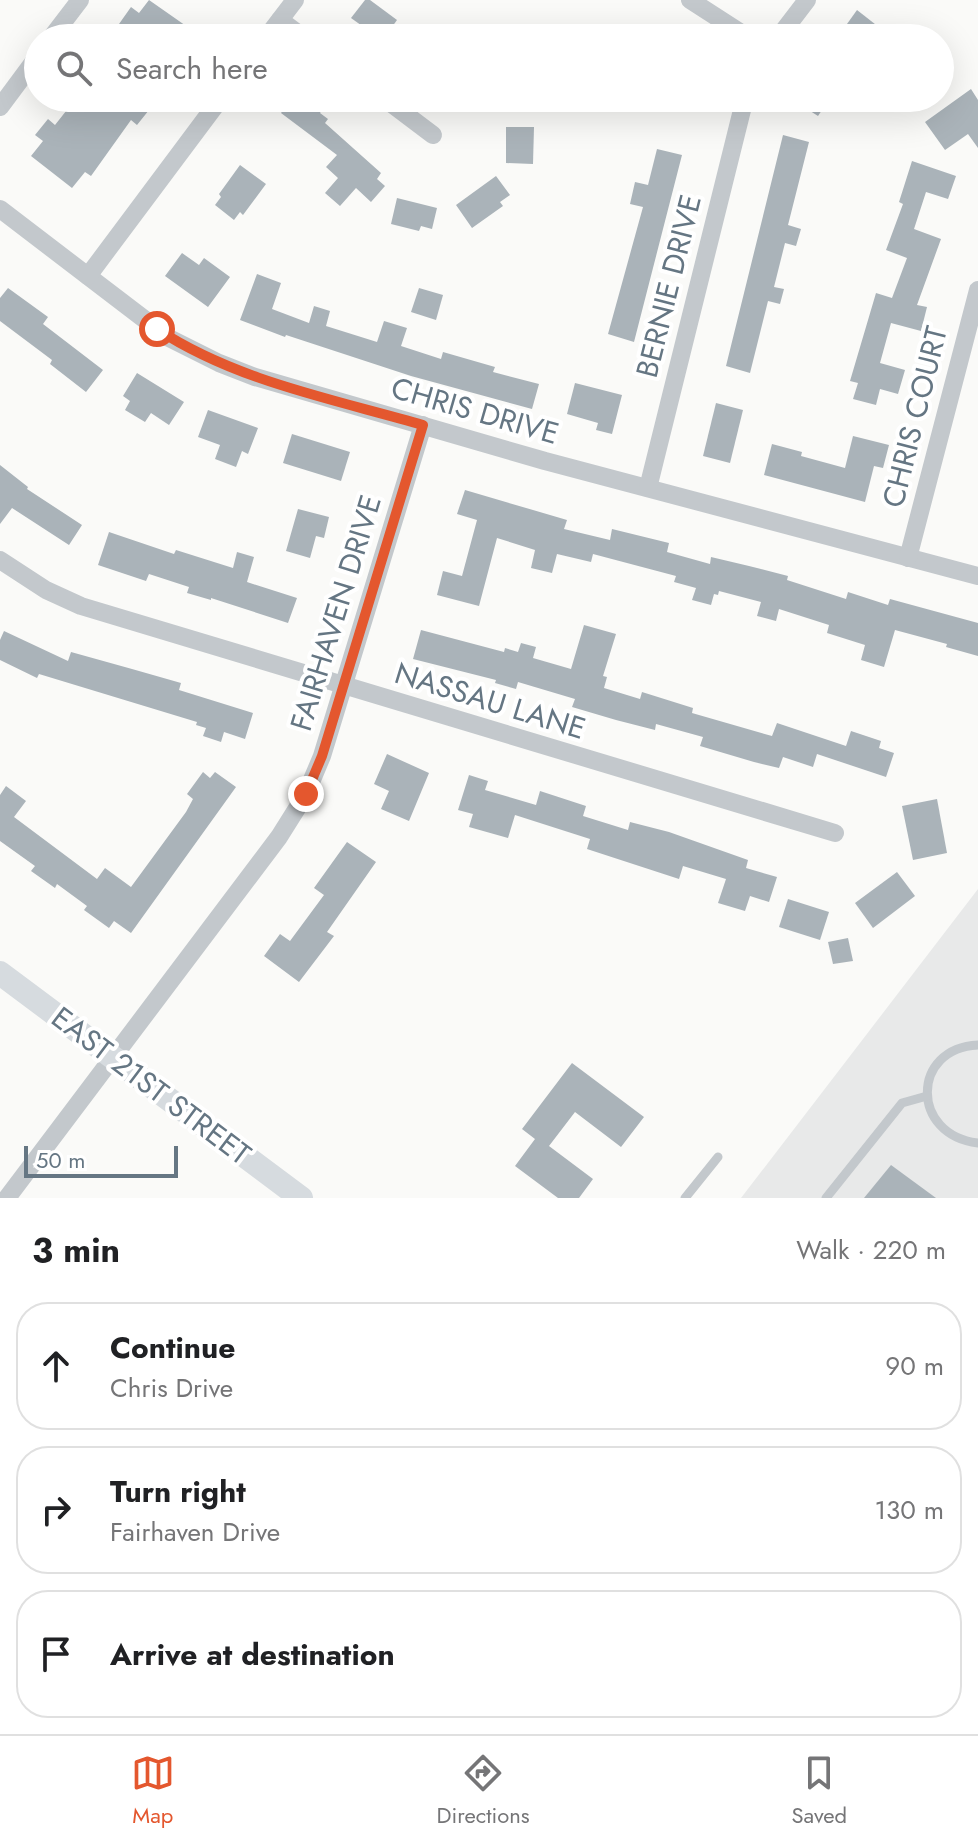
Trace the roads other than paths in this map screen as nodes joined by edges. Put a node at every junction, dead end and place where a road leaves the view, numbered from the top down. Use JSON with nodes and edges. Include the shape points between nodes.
{"nodes":[{"id":1,"x":80,"y":0,"type":"edge"},
{"id":2,"x":295,"y":0,"type":"edge"},
{"id":3,"x":690,"y":0,"type":"edge"},
{"id":4,"x":807,"y":0,"type":"edge"},
{"id":5,"x":280,"y":20,"type":"junction"},
{"id":6,"x":62,"y":24,"type":"edge"},
{"id":7,"x":277,"y":24,"type":"edge"},
{"id":8,"x":285,"y":24,"type":"edge"},
{"id":9,"x":727,"y":24,"type":"edge"},
{"id":10,"x":789,"y":24,"type":"edge"},
{"id":11,"x":24,"y":75,"type":"edge"},
{"id":12,"x":0,"y":107,"type":"edge"},
{"id":13,"x":211,"y":112,"type":"edge"},
{"id":14,"x":403,"y":112,"type":"edge"},
{"id":15,"x":742,"y":112,"type":"edge"},
{"id":16,"x":433,"y":135,"type":"dead end"},
{"id":17,"x":0,"y":209,"type":"edge"},
{"id":18,"x":88,"y":276,"type":"junction"},
{"id":19,"x":978,"y":290,"type":"edge"},
{"id":20,"x":423,"y":425,"type":"junction"},
{"id":21,"x":648,"y":488,"type":"junction"},
{"id":22,"x":908,"y":558,"type":"junction"},
{"id":23,"x":0,"y":560,"type":"edge"},
{"id":24,"x":978,"y":576,"type":"edge"},
{"id":25,"x":343,"y":686,"type":"junction"},
{"id":26,"x":835,"y":833,"type":"dead end"},
{"id":27,"x":0,"y":973,"type":"edge"},
{"id":28,"x":978,"y":1045,"type":"edge"},
{"id":29,"x":113,"y":1057,"type":"junction"},
{"id":30,"x":927,"y":1096,"type":"junction"},
{"id":31,"x":978,"y":1143,"type":"edge"},
{"id":32,"x":718,"y":1157,"type":"dead end"},
{"id":33,"x":7,"y":1198,"type":"edge"},
{"id":34,"x":301,"y":1198,"type":"edge"},
{"id":35,"x":685,"y":1198,"type":"edge"},
{"id":36,"x":826,"y":1198,"type":"edge"}],
"edges":[{"from":1,"to":6,"type":"street"},
{"from":2,"to":5,"type":"street"},
{"from":3,"to":9,"type":"street"},
{"from":4,"to":10,"type":"street"},
{"from":5,"to":7,"type":"street"},
{"from":5,"to":8,"type":"street"},
{"from":11,"to":12,"type":"street"},
{"from":13,"to":18,"type":"street"},
{"from":14,"to":16,"type":"street"},
{"from":15,"to":21,"type":"street","name":"BERNIE DRIVE"},
{"from":17,"to":18,"type":"street","name":"CHRIS DRIVE"},
{"from":18,"to":20,"type":"street","name":"CHRIS DRIVE","via":[[169,338],[219,363]]},
{"from":19,"to":22,"type":"street","name":"CHRIS COURT"},
{"from":20,"to":21,"type":"street","name":"CHRIS DRIVE"},
{"from":20,"to":25,"type":"street","name":"FAIRHAVEN DRIVE"},
{"from":21,"to":22,"type":"street","name":"CHRIS DRIVE"},
{"from":22,"to":24,"type":"street","name":"CHRIS DRIVE"},
{"from":23,"to":25,"type":"street","name":"NASSAU LANE","via":[[81,606]]},
{"from":25,"to":26,"type":"street","name":"NASSAU LANE"},
{"from":25,"to":29,"type":"street","name":"FAIRHAVEN DRIVE","via":[[322,756],[294,815]]},
{"from":27,"to":29,"type":"main road","name":"EAST 21ST STREET"},
{"from":28,"to":30,"type":"lane","via":[[949,1052],[936,1064]]},
{"from":29,"to":33,"type":"street","name":"FAIRHAVEN DRIVE"},
{"from":29,"to":34,"type":"main road","name":"EAST 21ST STREET"},
{"from":30,"to":31,"type":"lane","via":[[930,1111],[949,1135]]},
{"from":30,"to":36,"type":"lane","via":[[902,1103]]},
{"from":32,"to":35,"type":"lane"}]}
